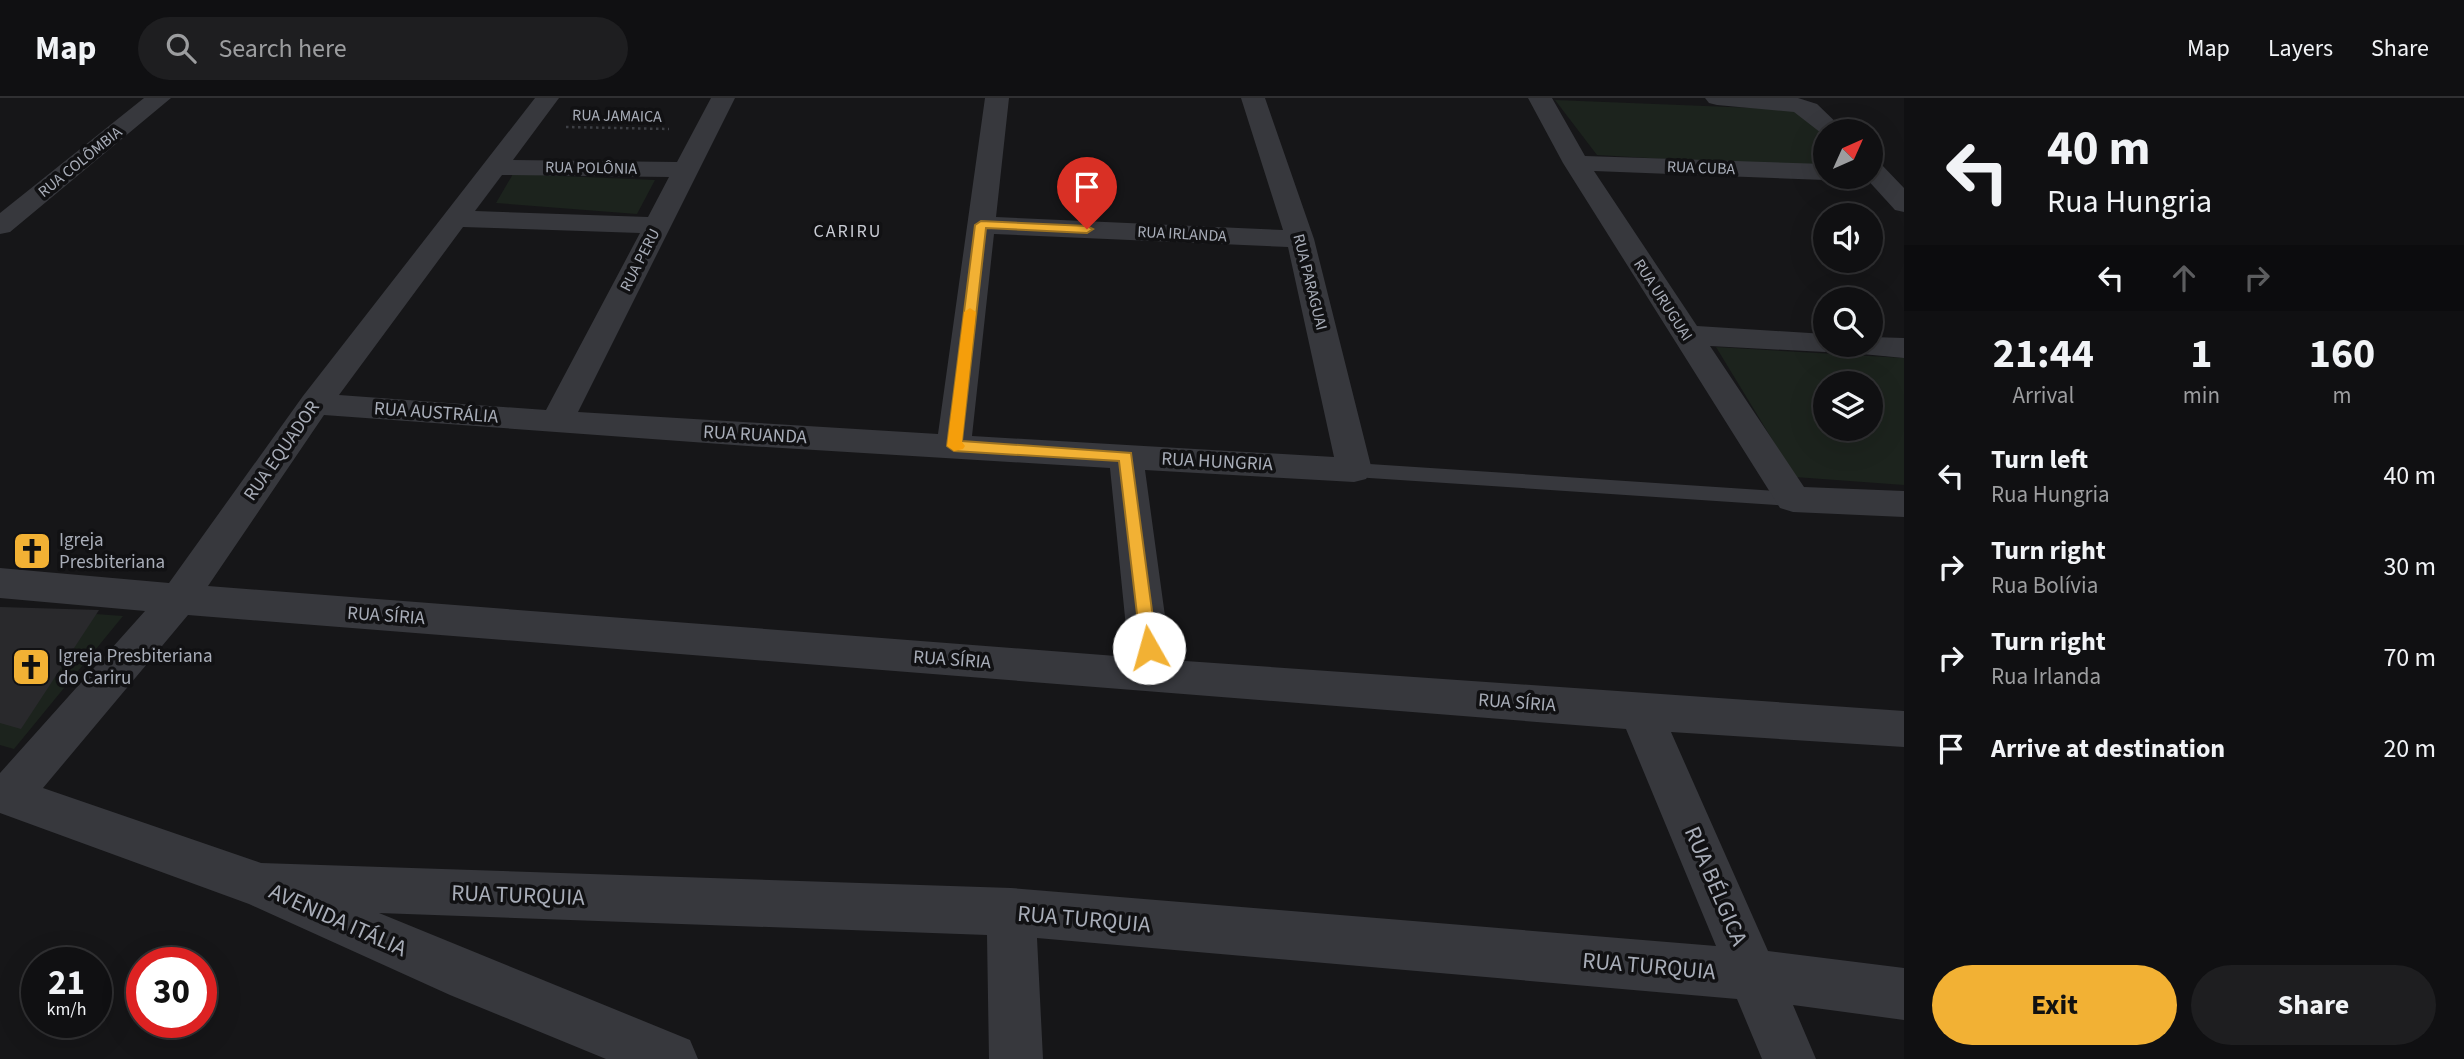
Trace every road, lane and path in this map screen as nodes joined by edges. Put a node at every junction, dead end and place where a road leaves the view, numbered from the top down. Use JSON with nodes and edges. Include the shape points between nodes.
{"nodes":[{"id":1,"x":159,"y":98,"type":"edge"},
{"id":2,"x":547,"y":98,"type":"edge"},
{"id":3,"x":723,"y":98,"type":"edge"},
{"id":4,"x":997,"y":98,"type":"edge"},
{"id":5,"x":1253,"y":98,"type":"edge"},
{"id":6,"x":1540,"y":98,"type":"edge"},
{"id":7,"x":1717,"y":98,"type":"edge"},
{"id":8,"x":1820,"y":119,"type":"edge"},
{"id":9,"x":526,"y":126,"type":"junction"},
{"id":10,"x":707,"y":130,"type":"junction"},
{"id":11,"x":1576,"y":163,"type":"junction"},
{"id":12,"x":496,"y":167,"type":"junction"},
{"id":13,"x":686,"y":170,"type":"junction"},
{"id":14,"x":1813,"y":172,"type":"edge"},
{"id":15,"x":1883,"y":182,"type":"edge"},
{"id":16,"x":0,"y":197,"type":"edge"},
{"id":17,"x":33,"y":199,"type":"junction"},
{"id":18,"x":1904,"y":204,"type":"edge"},
{"id":19,"x":457,"y":219,"type":"junction"},
{"id":20,"x":657,"y":225,"type":"junction"},
{"id":21,"x":981,"y":225,"type":"junction"},
{"id":22,"x":0,"y":226,"type":"edge"},
{"id":23,"x":1300,"y":239,"type":"junction"},
{"id":24,"x":1685,"y":335,"type":"junction"},
{"id":25,"x":1813,"y":342,"type":"edge"},
{"id":26,"x":1883,"y":347,"type":"edge"},
{"id":27,"x":1904,"y":348,"type":"edge"},
{"id":28,"x":315,"y":404,"type":"junction"},
{"id":29,"x":556,"y":422,"type":"junction"},
{"id":30,"x":954,"y":446,"type":"junction"},
{"id":31,"x":1126,"y":456,"type":"junction"},
{"id":32,"x":1354,"y":470,"type":"junction"},
{"id":33,"x":1793,"y":499,"type":"junction"},
{"id":34,"x":1904,"y":504,"type":"edge"},
{"id":35,"x":0,"y":583,"type":"edge"},
{"id":36,"x":178,"y":599,"type":"junction"},
{"id":37,"x":1152,"y":676,"type":"junction"},
{"id":38,"x":1642,"y":713,"type":"junction"},
{"id":39,"x":1904,"y":729,"type":"edge"},
{"id":40,"x":4,"y":794,"type":"edge"},
{"id":41,"x":261,"y":886,"type":"junction"},
{"id":42,"x":1012,"y":912,"type":"junction"},
{"id":43,"x":1754,"y":975,"type":"junction"},
{"id":44,"x":1904,"y":994,"type":"edge"},
{"id":45,"x":671,"y":1059,"type":"edge"},
{"id":46,"x":1016,"y":1059,"type":"edge"},
{"id":47,"x":1789,"y":1059,"type":"edge"}],
"edges":[{"from":1,"to":17,"type":"street","name":"RUA COLÔMBIA"},
{"from":2,"to":9,"type":"street","name":"RUA EQUADOR"},
{"from":3,"to":10,"type":"street","name":"RUA PERU"},
{"from":4,"to":21,"type":"street"},
{"from":5,"to":23,"type":"street","name":"RUA PARAGUAI"},
{"from":6,"to":11,"type":"street","name":"RUA URUGUAI"},
{"from":7,"to":8,"type":"street","via":[[1784,102],[1809,109]]},
{"from":9,"to":10,"type":"path","name":"RUA JAMAICA"},
{"from":9,"to":12,"type":"street","name":"RUA EQUADOR"},
{"from":10,"to":13,"type":"street","name":"RUA PERU"},
{"from":11,"to":14,"type":"street","name":"RUA CUBA"},
{"from":11,"to":24,"type":"street","name":"RUA URUGUAI"},
{"from":12,"to":13,"type":"street","name":"RUA POLÔNIA"},
{"from":12,"to":19,"type":"street","name":"RUA EQUADOR"},
{"from":13,"to":20,"type":"street","name":"RUA PERU"},
{"from":15,"to":18,"type":"street"},
{"from":16,"to":17,"type":"street"},
{"from":17,"to":22,"type":"street","name":"RUA COLÔMBIA"},
{"from":19,"to":20,"type":"street"},
{"from":19,"to":28,"type":"street","name":"RUA EQUADOR"},
{"from":20,"to":29,"type":"street","name":"RUA PERU"},
{"from":21,"to":23,"type":"street","name":"RUA IRLANDA"},
{"from":21,"to":30,"type":"street"},
{"from":23,"to":32,"type":"street","name":"RUA PARAGUAI"},
{"from":24,"to":25,"type":"street"},
{"from":24,"to":33,"type":"street","name":"RUA URUGUAI"},
{"from":26,"to":27,"type":"street"},
{"from":28,"to":29,"type":"street","name":"RUA AUSTRÁLIA"},
{"from":28,"to":36,"type":"street","name":"RUA EQUADOR"},
{"from":29,"to":30,"type":"street","name":"RUA RUANDA"},
{"from":30,"to":31,"type":"street","name":"RUA HUNGRIA"},
{"from":31,"to":32,"type":"street","name":"RUA HUNGRIA"},
{"from":31,"to":37,"type":"street"},
{"from":32,"to":33,"type":"lane"},
{"from":33,"to":34,"type":"street"},
{"from":35,"to":36,"type":"street","name":"RUA SÍRIA"},
{"from":36,"to":37,"type":"street","name":"RUA SÍRIA"},
{"from":36,"to":40,"type":"street","name":"RUA EQUADOR"},
{"from":37,"to":38,"type":"street","name":"RUA SÍRIA"},
{"from":38,"to":39,"type":"street","name":"RUA SÍRIA"},
{"from":38,"to":43,"type":"street","name":"RUA BÉLGICA"},
{"from":40,"to":41,"type":"street","name":"AVENIDA ITÁLIA"},
{"from":41,"to":42,"type":"street","name":"RUA TURQUIA"},
{"from":41,"to":45,"type":"street","name":"AVENIDA ITÁLIA"},
{"from":42,"to":43,"type":"street","name":"RUA TURQUIA"},
{"from":42,"to":46,"type":"street"},
{"from":43,"to":44,"type":"street","name":"RUA TURQUIA"},
{"from":43,"to":47,"type":"street","name":"RUA BÉLGICA"}]}
